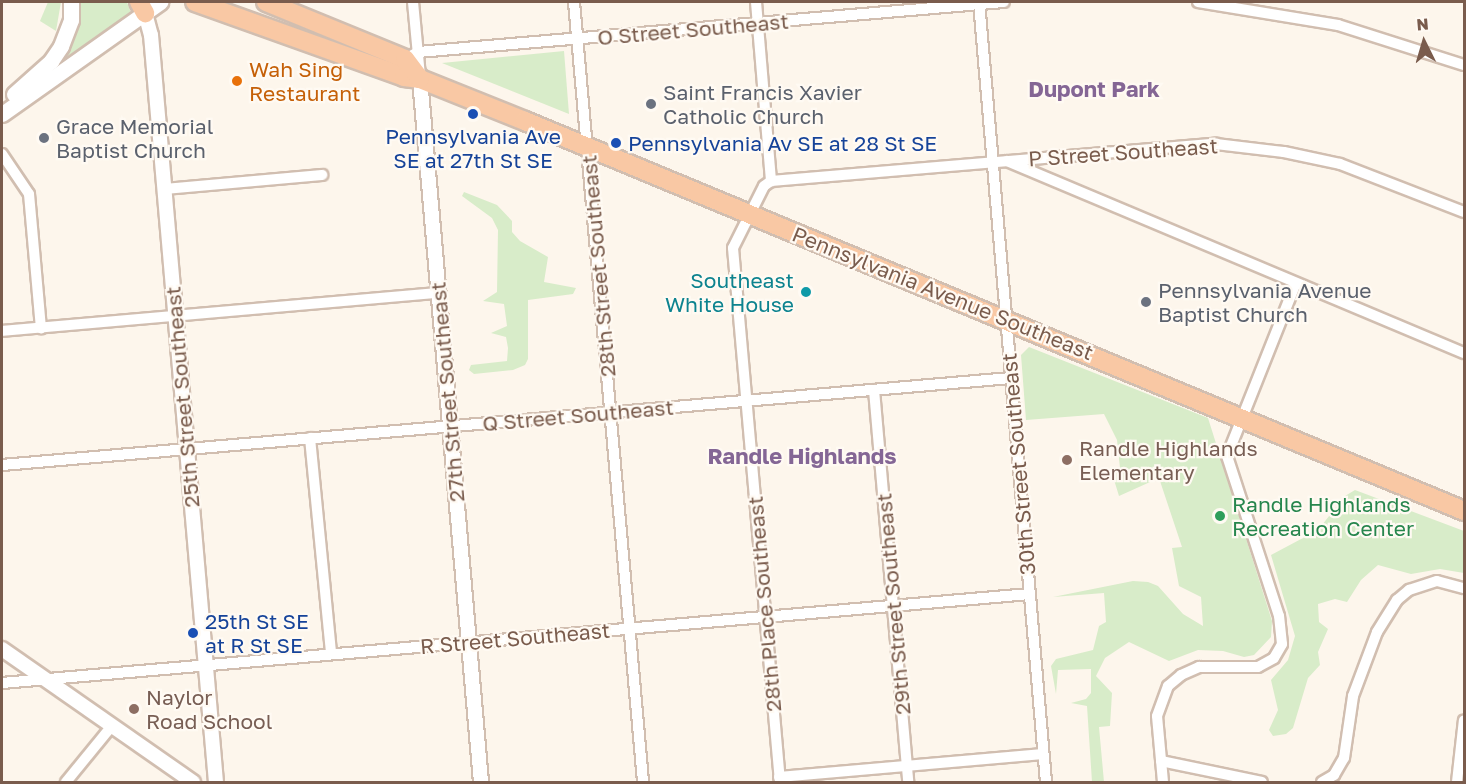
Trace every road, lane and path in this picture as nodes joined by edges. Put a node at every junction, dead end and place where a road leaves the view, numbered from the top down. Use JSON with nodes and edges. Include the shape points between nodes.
{"nodes":[{"id":1,"x":71,"y":2,"type":"edge"},
{"id":2,"x":195,"y":2,"type":"edge"},
{"id":3,"x":266,"y":2,"type":"edge"},
{"id":4,"x":413,"y":2,"type":"edge"},
{"id":5,"x":574,"y":2,"type":"edge"},
{"id":6,"x":756,"y":2,"type":"edge"},
{"id":7,"x":979,"y":2,"type":"edge"},
{"id":8,"x":1004,"y":2,"type":"edge"},
{"id":9,"x":1198,"y":2,"type":"edge"},
{"id":10,"x":148,"y":5,"type":"edge"},
{"id":11,"x":758,"y":23,"type":"junction"},
{"id":12,"x":578,"y":39,"type":"junction"},
{"id":13,"x":412,"y":56,"type":"junction"},
{"id":14,"x":1464,"y":65,"type":"edge"},
{"id":15,"x":420,"y":79,"type":"junction"},
{"id":16,"x":2,"y":106,"type":"edge"},
{"id":17,"x":2,"y":114,"type":"edge"},
{"id":18,"x":587,"y":146,"type":"junction"},
{"id":19,"x":2,"y":154,"type":"edge"},
{"id":20,"x":1007,"y":160,"type":"junction"},
{"id":21,"x":993,"y":162,"type":"junction"},
{"id":22,"x":322,"y":175,"type":"dead end"},
{"id":23,"x":771,"y":181,"type":"junction"},
{"id":24,"x":164,"y":189,"type":"junction"},
{"id":25,"x":1464,"y":212,"type":"edge"},
{"id":26,"x":745,"y":220,"type":"junction"},
{"id":27,"x":1296,"y":283,"type":"junction"},
{"id":28,"x":438,"y":293,"type":"junction"},
{"id":29,"x":176,"y":317,"type":"junction"},
{"id":30,"x":1006,"y":319,"type":"junction"},
{"id":31,"x":41,"y":328,"type":"junction"},
{"id":32,"x":2,"y":332,"type":"edge"},
{"id":33,"x":1464,"y":353,"type":"edge"},
{"id":34,"x":1011,"y":378,"type":"junction"},
{"id":35,"x":874,"y":390,"type":"junction"},
{"id":36,"x":746,"y":400,"type":"junction"},
{"id":37,"x":611,"y":412,"type":"junction"},
{"id":38,"x":1241,"y":417,"type":"junction"},
{"id":39,"x":450,"y":426,"type":"junction"},
{"id":40,"x":310,"y":438,"type":"junction"},
{"id":41,"x":186,"y":448,"type":"junction"},
{"id":42,"x":2,"y":465,"type":"edge"},
{"id":43,"x":1464,"y":511,"type":"edge"},
{"id":44,"x":1464,"y":588,"type":"edge"},
{"id":45,"x":1029,"y":594,"type":"junction"},
{"id":46,"x":893,"y":605,"type":"junction"},
{"id":47,"x":765,"y":616,"type":"junction"},
{"id":48,"x":630,"y":628,"type":"junction"},
{"id":49,"x":469,"y":642,"type":"junction"},
{"id":50,"x":2,"y":649,"type":"edge"},
{"id":51,"x":331,"y":654,"type":"junction"},
{"id":52,"x":206,"y":665,"type":"junction"},
{"id":53,"x":44,"y":679,"type":"junction"},
{"id":54,"x":2,"y":683,"type":"edge"},
{"id":55,"x":1464,"y":720,"type":"edge"},
{"id":56,"x":111,"y":727,"type":"junction"},
{"id":57,"x":1043,"y":754,"type":"junction"},
{"id":58,"x":1161,"y":761,"type":"junction"},
{"id":59,"x":907,"y":766,"type":"junction"},
{"id":60,"x":780,"y":780,"type":"edge"},
{"id":61,"x":66,"y":783,"type":"edge"},
{"id":62,"x":193,"y":783,"type":"edge"},
{"id":63,"x":216,"y":783,"type":"edge"},
{"id":64,"x":481,"y":783,"type":"edge"},
{"id":65,"x":643,"y":783,"type":"edge"},
{"id":66,"x":908,"y":783,"type":"edge"},
{"id":67,"x":1046,"y":783,"type":"edge"},
{"id":68,"x":1163,"y":783,"type":"edge"},
{"id":69,"x":1262,"y":783,"type":"edge"},
{"id":70,"x":1322,"y":783,"type":"edge"},
{"id":71,"x":1457,"y":783,"type":"edge"}],
"edges":[{"from":1,"to":16,"type":"main road","via":[[67,33],[51,61]]},
{"from":2,"to":15,"type":"highway","name":"Pennsylvania Avenue Southeast","via":[[404,77]]},
{"from":3,"to":13,"type":"highway"},
{"from":4,"to":13,"type":"street"},
{"from":5,"to":12,"type":"street","name":"28th Street Southeast"},
{"from":6,"to":11,"type":"street"},
{"from":7,"to":8,"type":"street","name":"O Street Southeast"},
{"from":7,"to":11,"type":"street","name":"O Street Southeast"},
{"from":7,"to":21,"type":"street","name":"30th Street Southeast"},
{"from":9,"to":14,"type":"street","via":[[1338,25]]},
{"from":10,"to":17,"type":"main road"},
{"from":10,"to":24,"type":"street","name":"25th Street Southeast"},
{"from":11,"to":12,"type":"street","name":"O Street Southeast"},
{"from":11,"to":23,"type":"street"},
{"from":12,"to":13,"type":"street","name":"O Street Southeast"},
{"from":12,"to":18,"type":"street","name":"28th Street Southeast"},
{"from":13,"to":15,"type":"highway"},
{"from":15,"to":18,"type":"highway","name":"Pennsylvania Avenue Southeast"},
{"from":15,"to":28,"type":"street","name":"27th Street Southeast"},
{"from":18,"to":26,"type":"highway","name":"Pennsylvania Avenue Southeast"},
{"from":18,"to":37,"type":"street","name":"28th Street Southeast"},
{"from":19,"to":31,"type":"street","via":[[29,194]]},
{"from":20,"to":21,"type":"street","name":"P Street Southeast"},
{"from":20,"to":25,"type":"street","name":"P Street Southeast","via":[[1184,145],[1255,147],[1346,166]]},
{"from":20,"to":27,"type":"street"},
{"from":21,"to":23,"type":"street","name":"P Street Southeast"},
{"from":21,"to":30,"type":"street","name":"30th Street Southeast"},
{"from":22,"to":24,"type":"street"},
{"from":23,"to":26,"type":"street","via":[[764,186]]},
{"from":24,"to":29,"type":"street","name":"25th Street Southeast"},
{"from":26,"to":30,"type":"highway","name":"Pennsylvania Avenue Southeast"},
{"from":26,"to":36,"type":"street","name":"28th Place Southeast","via":[[733,248]]},
{"from":27,"to":33,"type":"street"},
{"from":27,"to":38,"type":"street"},
{"from":28,"to":29,"type":"street"},
{"from":28,"to":39,"type":"street","name":"27th Street Southeast"},
{"from":29,"to":31,"type":"street"},
{"from":29,"to":41,"type":"street","name":"25th Street Southeast"},
{"from":30,"to":34,"type":"street","name":"30th Street Southeast"},
{"from":30,"to":38,"type":"highway","name":"Pennsylvania Avenue Southeast"},
{"from":31,"to":32,"type":"street"},
{"from":34,"to":35,"type":"street","name":"Q Street Southeast"},
{"from":34,"to":45,"type":"street","name":"30th Street Southeast"},
{"from":35,"to":36,"type":"street","name":"Q Street Southeast"},
{"from":35,"to":46,"type":"street","name":"29th Street Southeast"},
{"from":36,"to":37,"type":"street","name":"Q Street Southeast"},
{"from":36,"to":47,"type":"street","name":"28th Place Southeast"},
{"from":37,"to":39,"type":"street","name":"Q Street Southeast"},
{"from":37,"to":48,"type":"street","name":"28th Street Southeast"},
{"from":38,"to":43,"type":"highway","name":"Pennsylvania Avenue Southeast"},
{"from":38,"to":58,"type":"street","via":[[1227,456],[1279,616],[1282,644],[1274,658],[1258,667],[1199,667],[1171,682],[1158,711]]},
{"from":39,"to":40,"type":"street","name":"Q Street Southeast"},
{"from":39,"to":49,"type":"street","name":"27th Street Southeast"},
{"from":40,"to":41,"type":"street","name":"Q Street Southeast"},
{"from":40,"to":51,"type":"street"},
{"from":41,"to":42,"type":"street","name":"Q Street Southeast"},
{"from":41,"to":52,"type":"street","name":"25th Street Southeast"},
{"from":44,"to":70,"type":"street","via":[[1437,581],[1409,590],[1397,600],[1377,632],[1353,696],[1344,758],[1334,775]]},
{"from":45,"to":46,"type":"street","name":"R Street Southeast"},
{"from":45,"to":57,"type":"street","name":"30th Street Southeast"},
{"from":46,"to":47,"type":"street","name":"R Street Southeast"},
{"from":46,"to":59,"type":"street","name":"29th Street Southeast"},
{"from":47,"to":48,"type":"street","name":"R Street Southeast"},
{"from":47,"to":60,"type":"street","name":"28th Place Southeast"},
{"from":48,"to":49,"type":"street","name":"R Street Southeast"},
{"from":48,"to":65,"type":"street","name":"28th Street Southeast"},
{"from":49,"to":51,"type":"street","name":"R Street Southeast"},
{"from":49,"to":64,"type":"street","name":"27th Street Southeast"},
{"from":50,"to":53,"type":"street"},
{"from":51,"to":52,"type":"street","name":"R Street Southeast"},
{"from":52,"to":53,"type":"street","name":"R Street Southeast"},
{"from":52,"to":63,"type":"street","name":"25th Street Southeast"},
{"from":53,"to":54,"type":"street","name":"R Street Southeast"},
{"from":53,"to":56,"type":"street"},
{"from":55,"to":71,"type":"street"},
{"from":56,"to":61,"type":"street"},
{"from":56,"to":62,"type":"street"},
{"from":57,"to":59,"type":"street"},
{"from":57,"to":67,"type":"street","name":"30th Street Southeast"},
{"from":58,"to":68,"type":"street"},
{"from":58,"to":69,"type":"street"},
{"from":59,"to":60,"type":"street"},
{"from":59,"to":66,"type":"street","name":"29th Street Southeast"}]}
